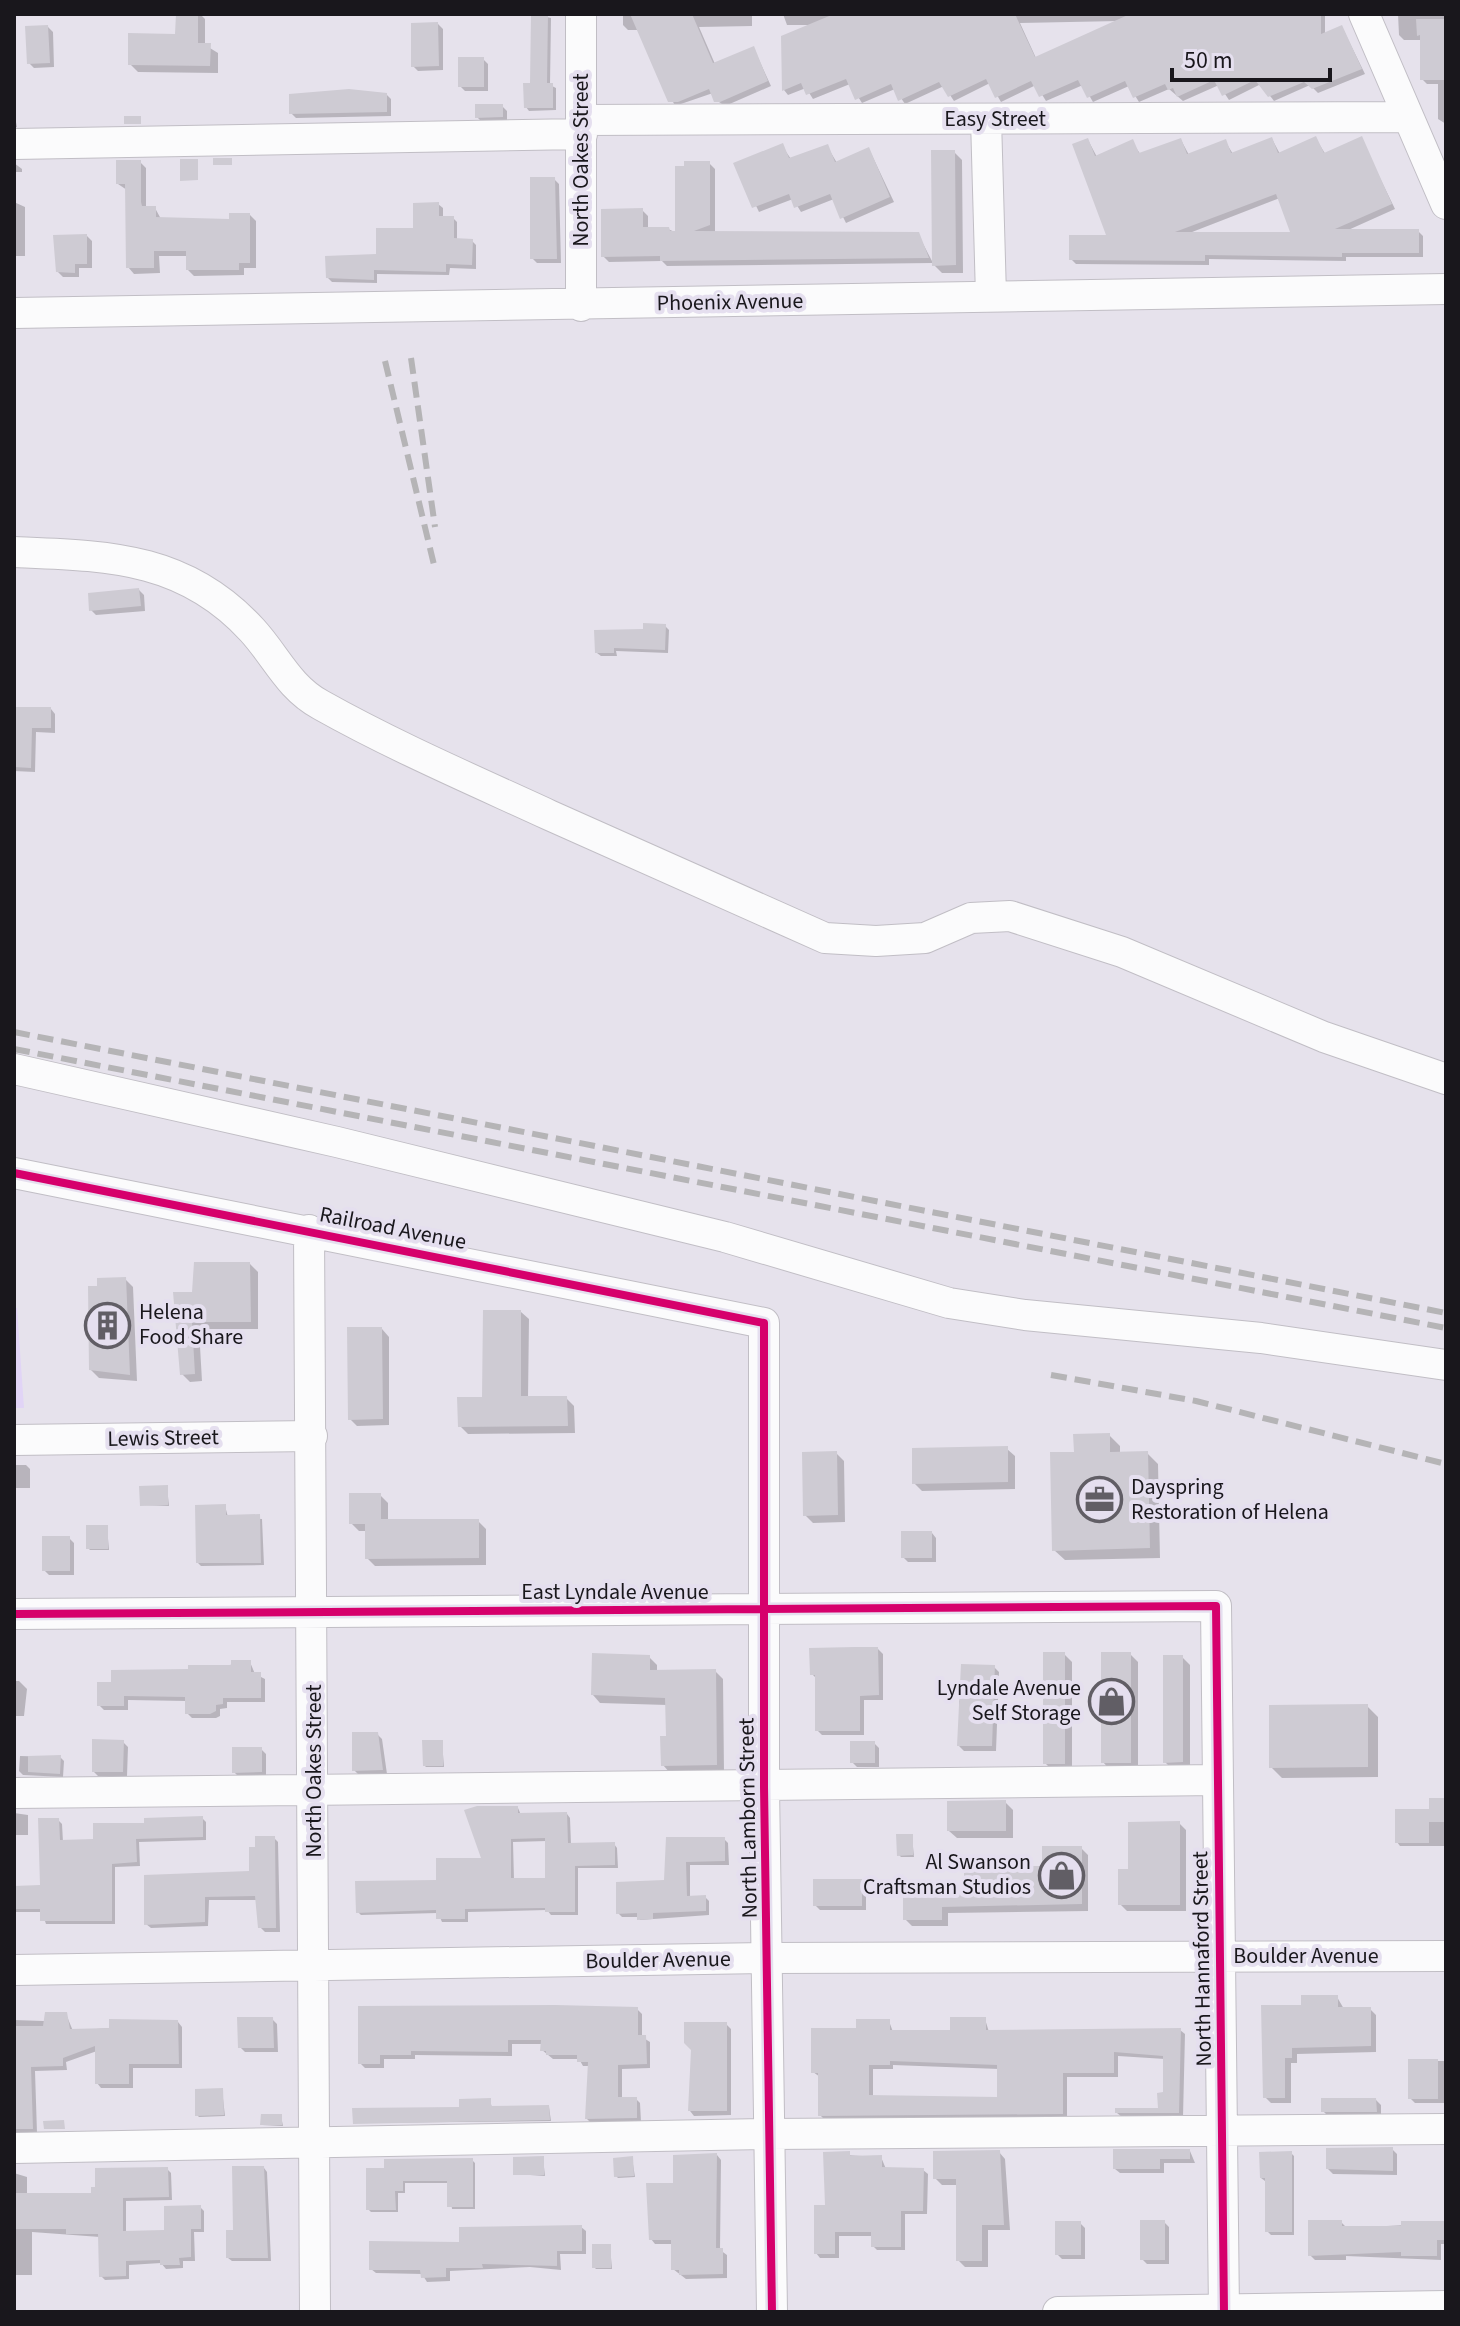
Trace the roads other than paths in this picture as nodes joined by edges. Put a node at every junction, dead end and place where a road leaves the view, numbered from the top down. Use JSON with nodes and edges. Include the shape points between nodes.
{"nodes":[{"id":1,"x":581,"y":14,"type":"edge"},
{"id":2,"x":1364,"y":14,"type":"edge"},
{"id":3,"x":1408,"y":117,"type":"junction"},
{"id":4,"x":986,"y":119,"type":"junction"},
{"id":5,"x":582,"y":127,"type":"junction"},
{"id":6,"x":14,"y":144,"type":"edge"},
{"id":7,"x":1446,"y":204,"type":"edge"},
{"id":8,"x":1446,"y":289,"type":"edge"},
{"id":9,"x":991,"y":296,"type":"junction"},
{"id":10,"x":581,"y":306,"type":"junction"},
{"id":11,"x":14,"y":313,"type":"edge"},
{"id":12,"x":14,"y":552,"type":"edge"},
{"id":13,"x":14,"y":1069,"type":"edge"},
{"id":14,"x":1446,"y":1079,"type":"edge"},
{"id":15,"x":14,"y":1173,"type":"edge"},
{"id":16,"x":309,"y":1230,"type":"junction"},
{"id":17,"x":764,"y":1323,"type":"joint"},
{"id":18,"x":1446,"y":1365,"type":"edge"},
{"id":19,"x":312,"y":1436,"type":"junction"},
{"id":20,"x":14,"y":1440,"type":"edge"},
{"id":21,"x":1216,"y":1606,"type":"joint"},
{"id":22,"x":765,"y":1609,"type":"junction"},
{"id":23,"x":314,"y":1612,"type":"junction"},
{"id":24,"x":14,"y":1614,"type":"edge"},
{"id":25,"x":1218,"y":1780,"type":"junction"},
{"id":26,"x":764,"y":1787,"type":"junction"},
{"id":27,"x":314,"y":1792,"type":"junction"},
{"id":28,"x":14,"y":1793,"type":"edge"},
{"id":29,"x":1220,"y":1955,"type":"junction"},
{"id":30,"x":1446,"y":1956,"type":"edge"},
{"id":31,"x":769,"y":1958,"type":"junction"},
{"id":32,"x":315,"y":1965,"type":"junction"},
{"id":33,"x":14,"y":1970,"type":"edge"},
{"id":34,"x":1446,"y":2129,"type":"edge"},
{"id":35,"x":1222,"y":2130,"type":"junction"},
{"id":36,"x":770,"y":2134,"type":"junction"},
{"id":37,"x":315,"y":2144,"type":"junction"},
{"id":38,"x":14,"y":2148,"type":"edge"},
{"id":39,"x":1446,"y":2306,"type":"edge"},
{"id":40,"x":1224,"y":2311,"type":"edge"},
{"id":41,"x":315,"y":2312,"type":"edge"},
{"id":42,"x":772,"y":2312,"type":"edge"},
{"id":43,"x":1058,"y":2312,"type":"edge"}],
"edges":[{"from":1,"to":5,"type":"street","name":"North Oakes Street"},
{"from":2,"to":3,"type":"street"},
{"from":3,"to":4,"type":"street","name":"Easy Street"},
{"from":3,"to":7,"type":"street"},
{"from":4,"to":5,"type":"street","name":"Easy Street"},
{"from":4,"to":9,"type":"street"},
{"from":5,"to":6,"type":"street","name":"Easy Street"},
{"from":5,"to":10,"type":"street","name":"North Oakes Street"},
{"from":8,"to":9,"type":"street","name":"Phoenix Avenue"},
{"from":9,"to":10,"type":"street","name":"Phoenix Avenue"},
{"from":10,"to":11,"type":"street","name":"Phoenix Avenue"},
{"from":12,"to":14,"type":"street","via":[[139,562],[176,574],[231,609],[255,633],[282,674],[317,704],[467,778],[825,938],[925,938],[971,918],[1010,916],[1122,952],[1324,1037]]},
{"from":13,"to":18,"type":"street","via":[[725,1237],[949,1303]]},
{"from":15,"to":16,"type":"street","name":"Railroad Avenue"},
{"from":16,"to":17,"type":"street","name":"Railroad Avenue"},
{"from":16,"to":19,"type":"street","name":"North Oakes Street"},
{"from":17,"to":22,"type":"street","name":"North Lamborn Street"},
{"from":19,"to":20,"type":"street","name":"Lewis Street"},
{"from":19,"to":23,"type":"street","name":"North Oakes Street"},
{"from":21,"to":22,"type":"street","name":"East Lyndale Avenue"},
{"from":21,"to":25,"type":"street","name":"North Hannaford Street"},
{"from":22,"to":23,"type":"street","name":"East Lyndale Avenue"},
{"from":22,"to":26,"type":"street","name":"North Lamborn Street"},
{"from":23,"to":24,"type":"street","name":"East Lyndale Avenue"},
{"from":23,"to":27,"type":"street","name":"North Oakes Street"},
{"from":25,"to":26,"type":"street"},
{"from":25,"to":29,"type":"street","name":"North Hannaford Street"},
{"from":26,"to":27,"type":"street"},
{"from":26,"to":31,"type":"street","name":"North Lamborn Street"},
{"from":27,"to":28,"type":"street"},
{"from":27,"to":32,"type":"street","name":"North Oakes Street"},
{"from":29,"to":30,"type":"street","name":"Boulder Avenue"},
{"from":29,"to":31,"type":"street","name":"Boulder Avenue"},
{"from":29,"to":35,"type":"street","name":"North Hannaford Street"},
{"from":31,"to":32,"type":"street","name":"Boulder Avenue"},
{"from":31,"to":36,"type":"street","name":"North Lamborn Street"},
{"from":32,"to":33,"type":"street","name":"Boulder Avenue"},
{"from":32,"to":37,"type":"street","name":"North Oakes Street"},
{"from":34,"to":35,"type":"street"},
{"from":35,"to":36,"type":"street"},
{"from":35,"to":40,"type":"street","name":"North Hannaford Street"},
{"from":36,"to":37,"type":"street"},
{"from":36,"to":42,"type":"street","name":"North Lamborn Street"},
{"from":37,"to":38,"type":"street"},
{"from":37,"to":41,"type":"street","name":"North Oakes Street"},
{"from":39,"to":40,"type":"street"},
{"from":40,"to":43,"type":"street"}]}
